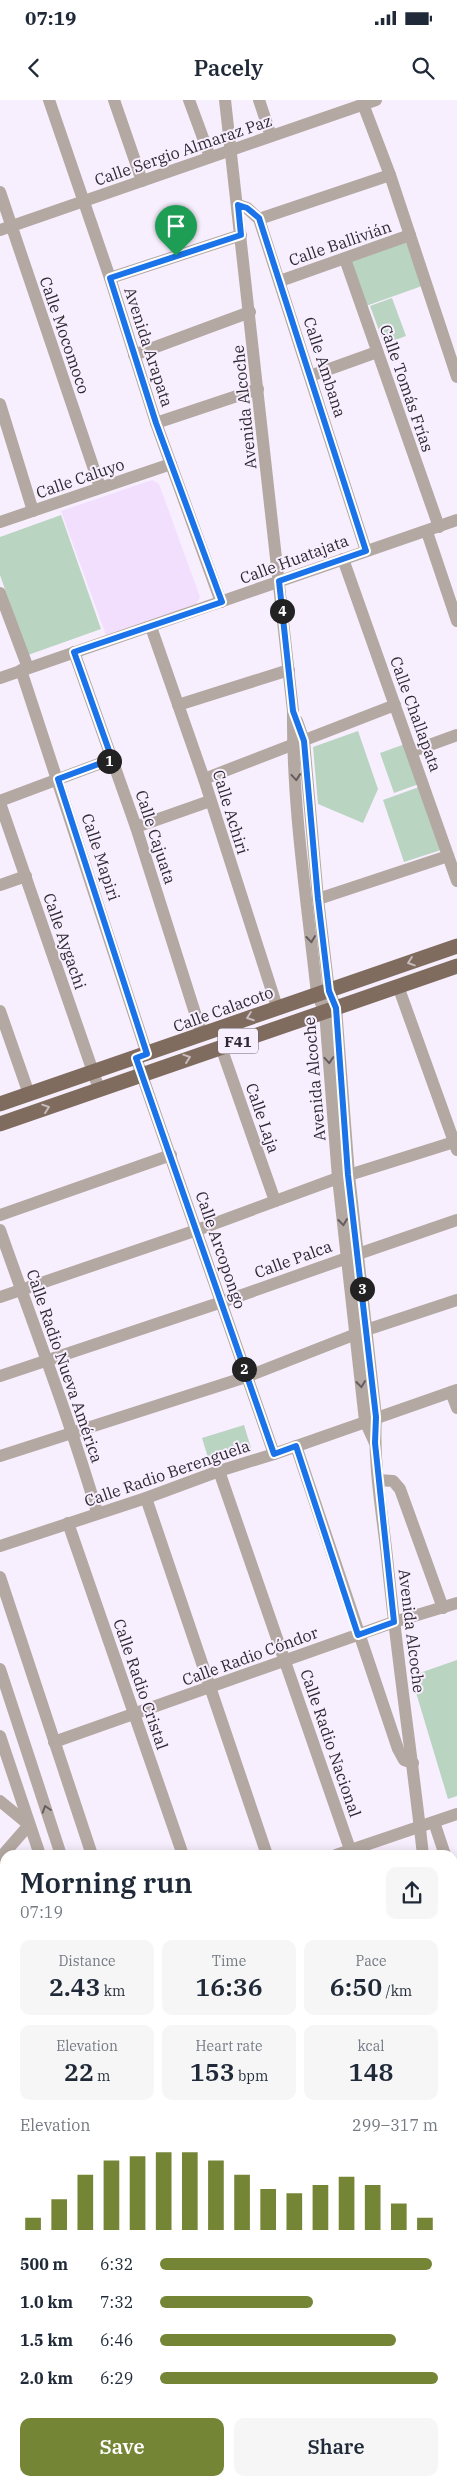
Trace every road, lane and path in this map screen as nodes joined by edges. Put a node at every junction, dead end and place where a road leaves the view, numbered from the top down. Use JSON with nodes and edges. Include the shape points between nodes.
{"nodes":[{"id":1,"x":49,"y":100,"type":"edge"},
{"id":2,"x":114,"y":100,"type":"edge"},
{"id":3,"x":189,"y":100,"type":"edge"},
{"id":4,"x":225,"y":100,"type":"edge"},
{"id":5,"x":259,"y":100,"type":"edge"},
{"id":6,"x":376,"y":100,"type":"edge"},
{"id":7,"x":363,"y":104,"type":"junction"},
{"id":8,"x":345,"y":106,"type":"edge"},
{"id":9,"x":271,"y":136,"type":"junction"},
{"id":10,"x":230,"y":150,"type":"junction"},
{"id":11,"x":210,"y":157,"type":"junction"},
{"id":12,"x":390,"y":175,"type":"junction"},
{"id":13,"x":142,"y":181,"type":"junction"},
{"id":14,"x":0,"y":192,"type":"edge"},
{"id":15,"x":84,"y":201,"type":"junction"},
{"id":16,"x":238,"y":205,"type":"junction"},
{"id":17,"x":259,"y":218,"type":"junction"},
{"id":18,"x":6,"y":228,"type":"edge"},
{"id":19,"x":241,"y":235,"type":"junction"},
{"id":20,"x":410,"y":236,"type":"junction"},
{"id":21,"x":345,"y":259,"type":"junction"},
{"id":22,"x":110,"y":278,"type":"junction"},
{"id":23,"x":280,"y":281,"type":"junction"},
{"id":24,"x":250,"y":312,"type":"junction"},
{"id":25,"x":453,"y":350,"type":"edge"},
{"id":26,"x":377,"y":352,"type":"junction"},
{"id":27,"x":134,"y":355,"type":"junction"},
{"id":28,"x":310,"y":376,"type":"junction"},
{"id":29,"x":457,"y":377,"type":"edge"},
{"id":30,"x":258,"y":390,"type":"junction"},
{"id":31,"x":0,"y":404,"type":"edge"},
{"id":32,"x":156,"y":423,"type":"junction"},
{"id":33,"x":171,"y":464,"type":"junction"},
{"id":34,"x":100,"y":488,"type":"junction"},
{"id":35,"x":33,"y":511,"type":"junction"},
{"id":36,"x":457,"y":520,"type":"edge"},
{"id":37,"x":0,"y":522,"type":"edge"},
{"id":38,"x":433,"y":529,"type":"junction"},
{"id":39,"x":366,"y":551,"type":"junction"},
{"id":40,"x":343,"y":559,"type":"junction"},
{"id":41,"x":279,"y":581,"type":"junction"},
{"id":42,"x":0,"y":592,"type":"edge"},
{"id":43,"x":222,"y":602,"type":"junction"},
{"id":44,"x":456,"y":616,"type":"edge"},
{"id":45,"x":151,"y":627,"type":"junction"},
{"id":46,"x":74,"y":652,"type":"junction"},
{"id":47,"x":24,"y":669,"type":"junction"},
{"id":48,"x":289,"y":670,"type":"junction"},
{"id":49,"x":0,"y":678,"type":"edge"},
{"id":50,"x":178,"y":705,"type":"junction"},
{"id":51,"x":394,"y":706,"type":"junction"},
{"id":52,"x":457,"y":735,"type":"edge"},
{"id":53,"x":298,"y":743,"type":"junction"},
{"id":54,"x":413,"y":751,"type":"junction"},
{"id":55,"x":112,"y":759,"type":"junction"},
{"id":56,"x":58,"y":779,"type":"junction"},
{"id":57,"x":204,"y":779,"type":"junction"},
{"id":58,"x":210,"y":801,"type":"junction"},
{"id":59,"x":0,"y":802,"type":"edge"},
{"id":60,"x":136,"y":827,"type":"junction"},
{"id":61,"x":448,"y":856,"type":"junction"},
{"id":62,"x":26,"y":876,"type":"junction"},
{"id":63,"x":457,"y":881,"type":"edge"},
{"id":64,"x":0,"y":885,"type":"edge"},
{"id":65,"x":318,"y":899,"type":"junction"},
{"id":66,"x":457,"y":946,"type":"edge"},
{"id":67,"x":457,"y":966,"type":"edge"},
{"id":68,"x":398,"y":986,"type":"junction"},
{"id":69,"x":323,"y":993,"type":"junction"},
{"id":70,"x":277,"y":1007,"type":"junction"},
{"id":71,"x":331,"y":1010,"type":"junction"},
{"id":72,"x":0,"y":1011,"type":"edge"},
{"id":73,"x":202,"y":1035,"type":"junction"},
{"id":74,"x":221,"y":1046,"type":"junction"},
{"id":75,"x":142,"y":1056,"type":"junction"},
{"id":76,"x":93,"y":1072,"type":"junction"},
{"id":77,"x":141,"y":1074,"type":"junction"},
{"id":78,"x":99,"y":1089,"type":"junction"},
{"id":79,"x":29,"y":1094,"type":"junction"},
{"id":80,"x":0,"y":1104,"type":"edge"},
{"id":81,"x":0,"y":1124,"type":"edge"},
{"id":82,"x":456,"y":1146,"type":"edge"},
{"id":83,"x":171,"y":1156,"type":"junction"},
{"id":84,"x":343,"y":1176,"type":"junction"},
{"id":85,"x":275,"y":1201,"type":"junction"},
{"id":86,"x":0,"y":1215,"type":"edge"},
{"id":87,"x":457,"y":1220,"type":"edge"},
{"id":88,"x":0,"y":1230,"type":"edge"},
{"id":89,"x":197,"y":1230,"type":"junction"},
{"id":90,"x":352,"y":1256,"type":"junction"},
{"id":91,"x":21,"y":1290,"type":"junction"},
{"id":92,"x":0,"y":1297,"type":"edge"},
{"id":93,"x":457,"y":1300,"type":"edge"},
{"id":94,"x":222,"y":1302,"type":"junction"},
{"id":95,"x":361,"y":1332,"type":"junction"},
{"id":96,"x":45,"y":1361,"type":"junction"},
{"id":97,"x":0,"y":1376,"type":"edge"},
{"id":98,"x":246,"y":1377,"type":"junction"},
{"id":99,"x":454,"y":1391,"type":"edge"},
{"id":100,"x":457,"y":1408,"type":"edge"},
{"id":101,"x":371,"y":1419,"type":"junction"},
{"id":102,"x":73,"y":1432,"type":"junction"},
{"id":103,"x":296,"y":1446,"type":"junction"},
{"id":104,"x":274,"y":1454,"type":"junction"},
{"id":105,"x":0,"y":1456,"type":"edge"},
{"id":106,"x":219,"y":1471,"type":"junction"},
{"id":107,"x":378,"y":1480,"type":"junction"},
{"id":108,"x":146,"y":1498,"type":"junction"},
{"id":109,"x":98,"y":1512,"type":"junction"},
{"id":110,"x":68,"y":1523,"type":"junction"},
{"id":111,"x":0,"y":1546,"type":"edge"},
{"id":112,"x":0,"y":1577,"type":"edge"},
{"id":113,"x":457,"y":1603,"type":"edge"},
{"id":114,"x":443,"y":1608,"type":"junction"},
{"id":115,"x":394,"y":1622,"type":"junction"},
{"id":116,"x":358,"y":1635,"type":"junction"},
{"id":117,"x":285,"y":1661,"type":"junction"},
{"id":118,"x":0,"y":1669,"type":"edge"},
{"id":119,"x":210,"y":1688,"type":"junction"},
{"id":120,"x":134,"y":1714,"type":"junction"},
{"id":121,"x":0,"y":1736,"type":"edge"},
{"id":122,"x":54,"y":1742,"type":"junction"},
{"id":123,"x":413,"y":1763,"type":"junction"},
{"id":124,"x":0,"y":1801,"type":"edge"},
{"id":125,"x":457,"y":1814,"type":"edge"},
{"id":126,"x":434,"y":1822,"type":"junction"},
{"id":127,"x":29,"y":1825,"type":"junction"},
{"id":128,"x":420,"y":1827,"type":"junction"},
{"id":129,"x":7,"y":1850,"type":"edge"},
{"id":130,"x":38,"y":1850,"type":"edge"},
{"id":131,"x":59,"y":1850,"type":"edge"},
{"id":132,"x":90,"y":1850,"type":"edge"},
{"id":133,"x":181,"y":1850,"type":"edge"},
{"id":134,"x":265,"y":1850,"type":"edge"},
{"id":135,"x":350,"y":1850,"type":"edge"},
{"id":136,"x":357,"y":1850,"type":"edge"},
{"id":137,"x":422,"y":1850,"type":"edge"},
{"id":138,"x":443,"y":1850,"type":"edge"}],
"edges":[{"from":1,"to":15,"type":"street","name":"Avenida Arapata"},
{"from":2,"to":13,"type":"street"},
{"from":3,"to":11,"type":"street"},
{"from":4,"to":10,"type":"street","name":"Avenida Alcoche"},
{"from":5,"to":9,"type":"street"},
{"from":6,"to":7,"type":"street","name":"Calle Sergio Almaraz Paz"},
{"from":7,"to":8,"type":"street","name":"Calle Sergio Almaraz Paz"},
{"from":7,"to":12,"type":"street"},
{"from":8,"to":9,"type":"street","name":"Calle Sergio Almaraz Paz"},
{"from":9,"to":10,"type":"street","name":"Calle Sergio Almaraz Paz"},
{"from":10,"to":11,"type":"street","name":"Calle Sergio Almaraz Paz"},
{"from":10,"to":16,"type":"street","name":"Avenida Alcoche"},
{"from":11,"to":13,"type":"street","name":"Calle Sergio Almaraz Paz"},
{"from":12,"to":17,"type":"street"},
{"from":12,"to":20,"type":"street"},
{"from":13,"to":15,"type":"street","name":"Calle Sergio Almaraz Paz"},
{"from":14,"to":18,"type":"street","name":"Calle Mocomoco"},
{"from":15,"to":18,"type":"street","name":"Calle Sergio Almaraz Paz"},
{"from":15,"to":22,"type":"street","name":"Avenida Arapata"},
{"from":16,"to":17,"type":"street"},
{"from":16,"to":19,"type":"street","name":"Avenida Alcoche"},
{"from":17,"to":23,"type":"street","name":"Calle Ambana"},
{"from":18,"to":34,"type":"street","name":"Calle Mocomoco"},
{"from":19,"to":22,"type":"street"},
{"from":19,"to":24,"type":"street","name":"Avenida Alcoche"},
{"from":20,"to":21,"type":"street","name":"Calle Ballivián"},
{"from":20,"to":25,"type":"street"},
{"from":21,"to":23,"type":"street","name":"Calle Ballivián"},
{"from":21,"to":26,"type":"street","name":"Calle Tomás Frías"},
{"from":22,"to":27,"type":"street","name":"Avenida Arapata"},
{"from":23,"to":28,"type":"street","name":"Calle Ambana"},
{"from":24,"to":27,"type":"street"},
{"from":24,"to":30,"type":"street","name":"Avenida Alcoche"},
{"from":25,"to":29,"type":"street"},
{"from":26,"to":28,"type":"street"},
{"from":26,"to":38,"type":"street","name":"Calle Tomás Frías"},
{"from":27,"to":32,"type":"street","name":"Avenida Arapata"},
{"from":28,"to":39,"type":"street","name":"Calle Ambana"},
{"from":30,"to":32,"type":"street"},
{"from":30,"to":41,"type":"street","name":"Avenida Alcoche"},
{"from":31,"to":35,"type":"street"},
{"from":32,"to":33,"type":"street","name":"Avenida Arapata"},
{"from":33,"to":34,"type":"street","name":"Calle Caluyo"},
{"from":33,"to":43,"type":"street","name":"Avenida Arapata"},
{"from":34,"to":35,"type":"street","name":"Calle Caluyo"},
{"from":35,"to":37,"type":"street","name":"Calle Caluyo"},
{"from":36,"to":38,"type":"street","name":"Calle Huatajata"},
{"from":38,"to":39,"type":"street","name":"Calle Huatajata"},
{"from":38,"to":44,"type":"street","name":"Calle Tomás Frías"},
{"from":39,"to":40,"type":"street","name":"Calle Huatajata"},
{"from":40,"to":41,"type":"street","name":"Calle Huatajata"},
{"from":40,"to":51,"type":"street","name":"Calle Challapata"},
{"from":41,"to":43,"type":"street","name":"Calle Huatajata"},
{"from":41,"to":48,"type":"street","name":"Avenida Alcoche"},
{"from":42,"to":47,"type":"street","name":"Calle Mapiri"},
{"from":43,"to":45,"type":"street","name":"Calle Huatajata"},
{"from":45,"to":46,"type":"street","name":"Calle Huatajata"},
{"from":45,"to":50,"type":"street","name":"Calle Achiri"},
{"from":46,"to":47,"type":"street","name":"Calle Huatajata"},
{"from":46,"to":55,"type":"street","name":"Calle Cajuata"},
{"from":47,"to":49,"type":"street","name":"Calle Huatajata"},
{"from":47,"to":56,"type":"street","name":"Calle Mapiri"},
{"from":48,"to":50,"type":"street"},
{"from":48,"to":53,"type":"street","name":"Avenida Alcoche"},
{"from":50,"to":57,"type":"street","name":"Calle Achiri"},
{"from":51,"to":53,"type":"street"},
{"from":51,"to":54,"type":"street","name":"Calle Challapata"},
{"from":52,"to":54,"type":"street"},
{"from":53,"to":57,"type":"street"},
{"from":53,"to":65,"type":"street","name":"Avenida Alcoche"},
{"from":53,"to":69,"type":"street","name":"Avenida Alcoche","one_way":true,"via":[[304,877]]},
{"from":54,"to":61,"type":"street","name":"Calle Challapata"},
{"from":55,"to":56,"type":"street"},
{"from":55,"to":60,"type":"street","name":"Calle Cajuata"},
{"from":56,"to":59,"type":"street"},
{"from":56,"to":75,"type":"street","name":"Calle Mapiri"},
{"from":57,"to":58,"type":"street","name":"Calle Achiri"},
{"from":58,"to":60,"type":"street"},
{"from":58,"to":70,"type":"street","name":"Calle Achiri"},
{"from":59,"to":62,"type":"street","name":"Calle Aygachi"},
{"from":60,"to":73,"type":"street","name":"Calle Cajuata"},
{"from":61,"to":63,"type":"street","name":"Calle Challapata"},
{"from":61,"to":65,"type":"street"},
{"from":62,"to":64,"type":"street"},
{"from":62,"to":76,"type":"street","name":"Calle Aygachi"},
{"from":65,"to":69,"type":"street","name":"Avenida Alcoche"},
{"from":66,"to":69,"type":"main road","name":"Calle Calacoto","number":"F41","one_way":true},
{"from":67,"to":68,"type":"main road","number":"F41"},
{"from":68,"to":71,"type":"main road","number":"F41"},
{"from":68,"to":82,"type":"street"},
{"from":69,"to":70,"type":"main road","name":"Calle Calacoto","number":"F41"},
{"from":69,"to":71,"type":"street","name":"Avenida Alcoche"},
{"from":70,"to":73,"type":"main road","name":"Calle Calacoto","number":"F41","one_way":true},
{"from":71,"to":74,"type":"main road","number":"F41"},
{"from":71,"to":84,"type":"street","name":"Avenida Alcoche"},
{"from":72,"to":79,"type":"street"},
{"from":73,"to":75,"type":"main road","name":"Calle Calacoto","number":"F41"},
{"from":77,"to":74,"type":"main road","number":"F41","one_way":true},
{"from":74,"to":85,"type":"street","name":"Calle Laja"},
{"from":75,"to":76,"type":"main road","name":"Calle Calacoto","number":"F41"},
{"from":75,"to":77,"type":"street","name":"Calle Arcopongo"},
{"from":76,"to":78,"type":"street","name":"Calle Aygachi"},
{"from":76,"to":79,"type":"main road","name":"Calle Calacoto","number":"F41"},
{"from":77,"to":78,"type":"main road","number":"F41"},
{"from":77,"to":83,"type":"street","name":"Calle Arcopongo"},
{"from":81,"to":78,"type":"main road","number":"F41","one_way":true},
{"from":79,"to":80,"type":"main road","name":"Calle Calacoto","number":"F41"},
{"from":82,"to":84,"type":"street"},
{"from":83,"to":86,"type":"street"},
{"from":83,"to":89,"type":"street","name":"Calle Arcopongo"},
{"from":84,"to":85,"type":"street"},
{"from":84,"to":90,"type":"street","name":"Avenida Alcoche"},
{"from":85,"to":89,"type":"street"},
{"from":87,"to":90,"type":"street","name":"Calle Palca"},
{"from":88,"to":91,"type":"street","name":"Calle Radio Nueva América"},
{"from":89,"to":91,"type":"street"},
{"from":89,"to":94,"type":"street","name":"Calle Arcopongo"},
{"from":90,"to":94,"type":"street","name":"Calle Palca"},
{"from":90,"to":95,"type":"street","name":"Avenida Alcoche"},
{"from":91,"to":92,"type":"street"},
{"from":91,"to":96,"type":"street","name":"Calle Radio Nueva América"},
{"from":93,"to":95,"type":"street"},
{"from":94,"to":96,"type":"street","name":"Calle Palca"},
{"from":94,"to":98,"type":"street","name":"Calle Arcopongo"},
{"from":95,"to":98,"type":"street"},
{"from":95,"to":101,"type":"street","name":"Avenida Alcoche"},
{"from":96,"to":97,"type":"street","name":"Calle Palca"},
{"from":96,"to":102,"type":"street","name":"Calle Radio Nueva América"},
{"from":98,"to":102,"type":"street"},
{"from":98,"to":104,"type":"street","name":"Calle Arcopongo"},
{"from":99,"to":100,"type":"street"},
{"from":99,"to":101,"type":"street","name":"Calle Radio Berenguela"},
{"from":101,"to":103,"type":"street","name":"Calle Radio Berenguela"},
{"from":101,"to":107,"type":"street","name":"Avenida Alcoche"},
{"from":102,"to":105,"type":"street"},
{"from":102,"to":109,"type":"street","name":"Calle Radio Nueva América"},
{"from":103,"to":104,"type":"street","name":"Calle Radio Berenguela"},
{"from":103,"to":116,"type":"street"},
{"from":104,"to":106,"type":"street","name":"Calle Radio Berenguela"},
{"from":106,"to":108,"type":"street","name":"Calle Radio Berenguela"},
{"from":106,"to":117,"type":"street","name":"Calle Radio Nacional"},
{"from":107,"to":114,"type":"street","via":[[393,1481],[400,1489]]},
{"from":107,"to":115,"type":"street","name":"Avenida Alcoche"},
{"from":108,"to":109,"type":"street","name":"Calle Radio Berenguela"},
{"from":108,"to":119,"type":"street"},
{"from":109,"to":110,"type":"street","name":"Calle Radio Berenguela"},
{"from":110,"to":111,"type":"street","name":"Calle Radio Berenguela"},
{"from":110,"to":120,"type":"street","name":"Calle Radio Cristal"},
{"from":112,"to":122,"type":"street"},
{"from":113,"to":114,"type":"street","name":"Calle Radio Cóndor"},
{"from":114,"to":115,"type":"street","name":"Calle Radio Cóndor"},
{"from":115,"to":116,"type":"street","name":"Calle Radio Cóndor"},
{"from":115,"to":123,"type":"street","name":"Avenida Alcoche"},
{"from":116,"to":117,"type":"street","name":"Calle Radio Cóndor"},
{"from":116,"to":123,"type":"street","via":[[398,1748],[404,1760]]},
{"from":117,"to":119,"type":"street","name":"Calle Radio Cóndor"},
{"from":117,"to":135,"type":"street","name":"Calle Radio Nacional"},
{"from":131,"to":118,"type":"street","one_way":true},
{"from":119,"to":120,"type":"street","name":"Calle Radio Cóndor"},
{"from":119,"to":134,"type":"street"},
{"from":120,"to":122,"type":"street","name":"Calle Radio Cóndor"},
{"from":120,"to":133,"type":"street","name":"Calle Radio Cristal"},
{"from":121,"to":127,"type":"street"},
{"from":122,"to":132,"type":"street"},
{"from":123,"to":128,"type":"street","name":"Avenida Alcoche"},
{"from":124,"to":127,"type":"street"},
{"from":125,"to":126,"type":"street"},
{"from":126,"to":128,"type":"street"},
{"from":126,"to":138,"type":"street"},
{"from":127,"to":129,"type":"street"},
{"from":127,"to":130,"type":"street"},
{"from":128,"to":136,"type":"street"},
{"from":128,"to":137,"type":"street"}]}
